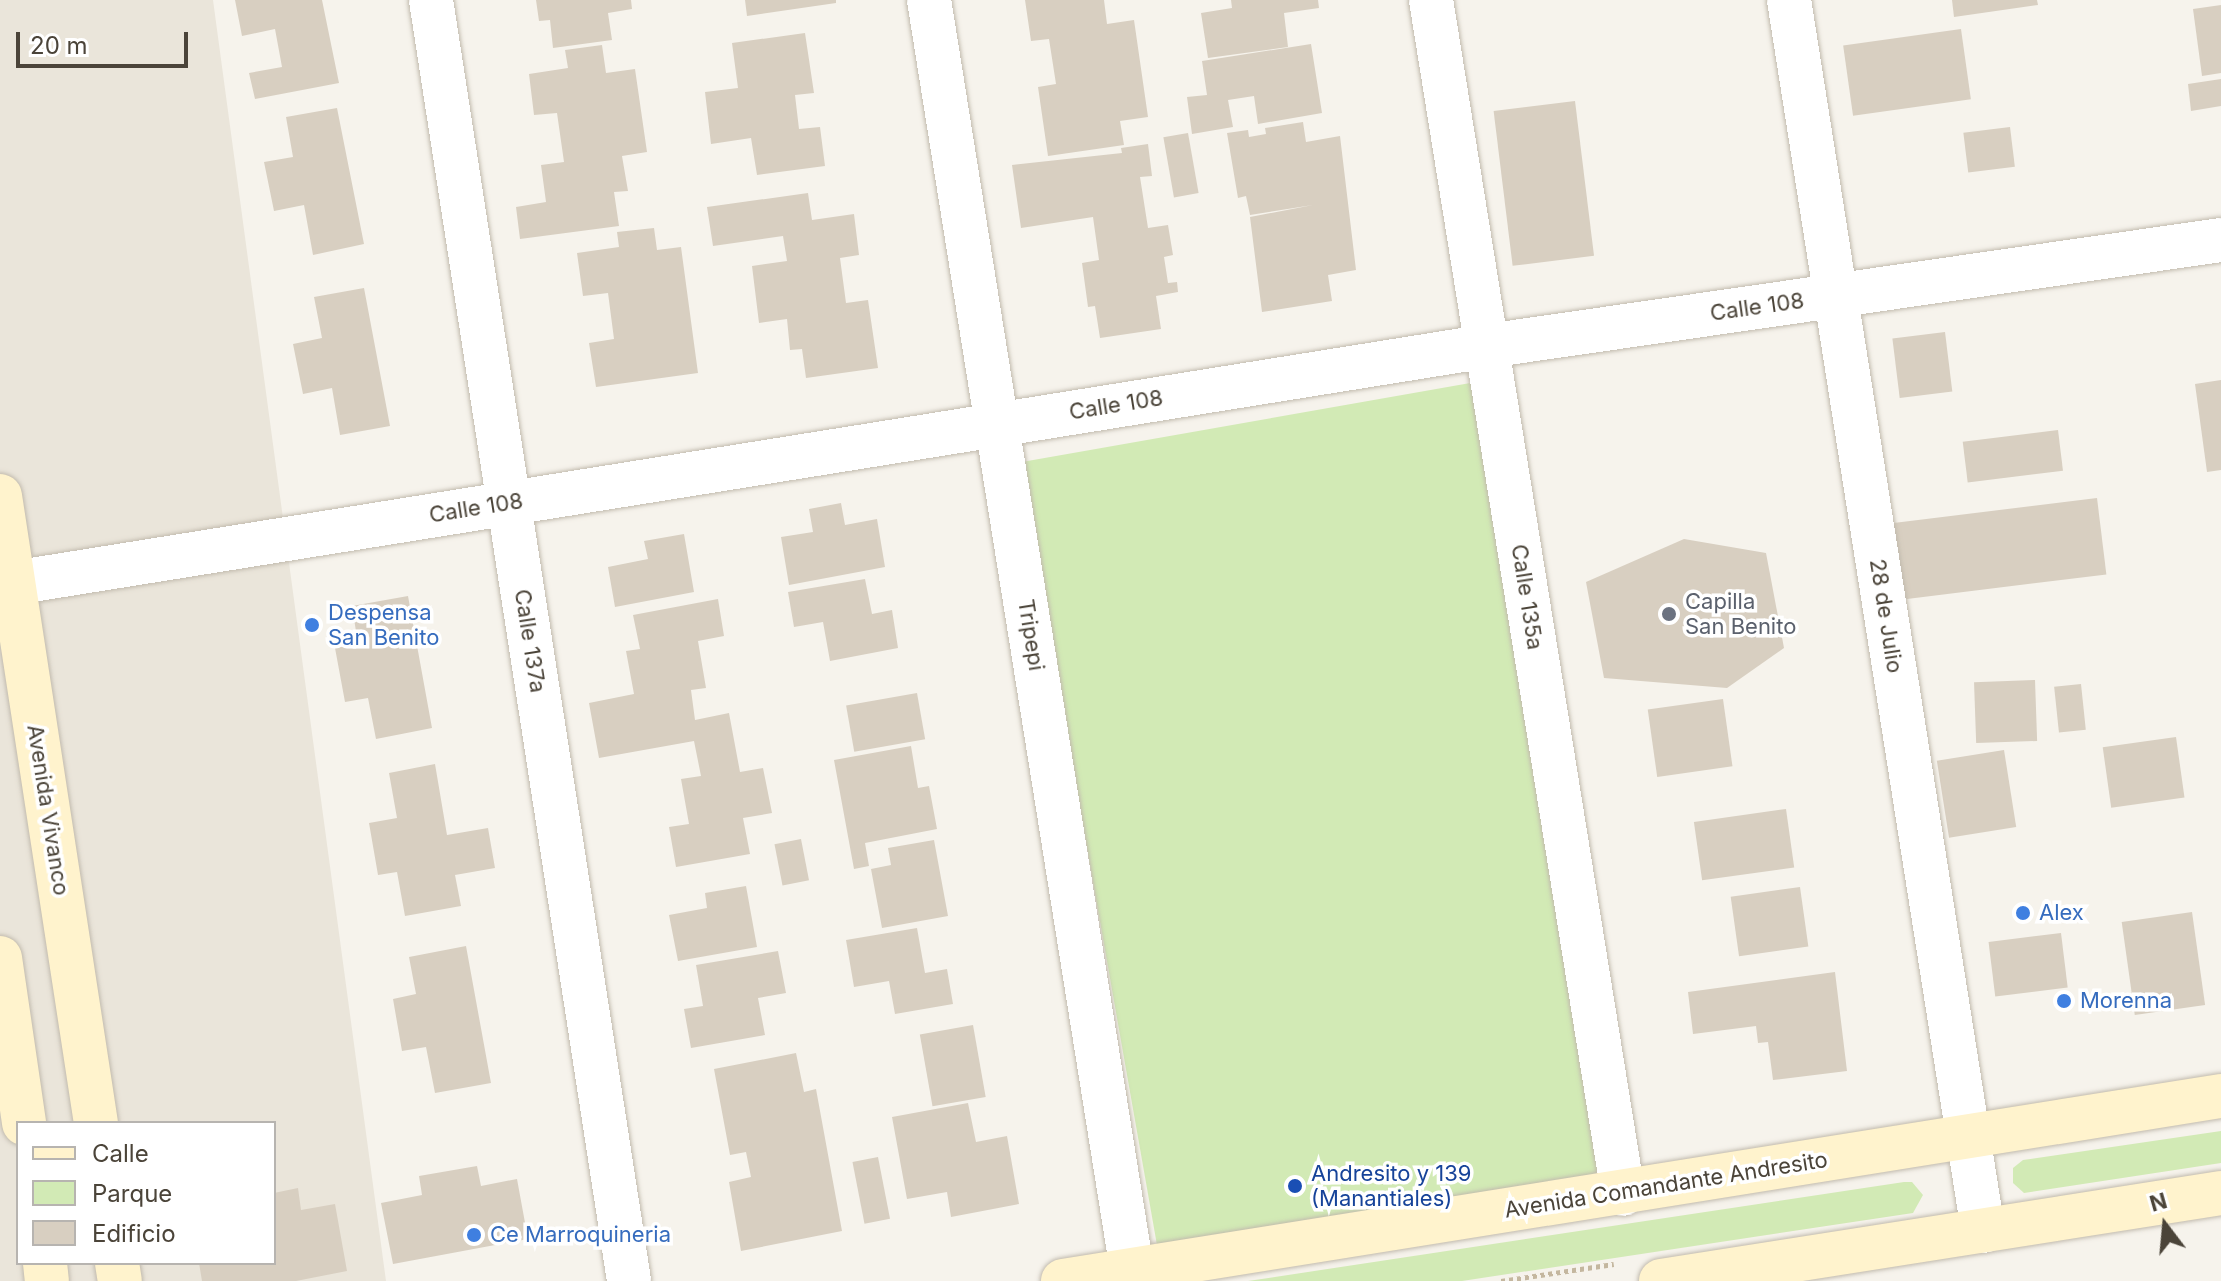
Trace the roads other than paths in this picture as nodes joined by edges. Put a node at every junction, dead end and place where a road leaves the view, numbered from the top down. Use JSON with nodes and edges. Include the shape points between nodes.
{"nodes":[{"id":1,"x":431,"y":0,"type":"edge"},
{"id":2,"x":929,"y":0,"type":"edge"},
{"id":3,"x":1431,"y":0,"type":"edge"},
{"id":4,"x":1789,"y":0,"type":"edge"},
{"id":5,"x":2221,"y":240,"type":"edge"},
{"id":6,"x":1835,"y":296,"type":"junction"},
{"id":7,"x":1487,"y":346,"type":"junction"},
{"id":8,"x":997,"y":424,"type":"junction"},
{"id":9,"x":0,"y":496,"type":"edge"},
{"id":10,"x":509,"y":503,"type":"junction"},
{"id":11,"x":13,"y":583,"type":"junction"},
{"id":12,"x":0,"y":958,"type":"edge"},
{"id":13,"x":2221,"y":1096,"type":"edge"},
{"id":14,"x":24,"y":1121,"type":"edge"},
{"id":15,"x":96,"y":1121,"type":"edge"},
{"id":16,"x":1968,"y":1136,"type":"junction"},
{"id":17,"x":2221,"y":1193,"type":"edge"},
{"id":18,"x":1623,"y":1194,"type":"junction"},
{"id":19,"x":1983,"y":1231,"type":"junction"},
{"id":20,"x":1132,"y":1270,"type":"junction"},
{"id":21,"x":629,"y":1281,"type":"edge"},
{"id":22,"x":1063,"y":1281,"type":"edge"},
{"id":23,"x":1661,"y":1281,"type":"edge"}],
"edges":[{"from":1,"to":10,"type":"street","name":"Calle 137a"},
{"from":2,"to":8,"type":"street","name":"Tripepi"},
{"from":3,"to":7,"type":"street","name":"Calle 135a"},
{"from":4,"to":6,"type":"street","name":"28 de Julio"},
{"from":5,"to":6,"type":"street","name":"Calle 108"},
{"from":6,"to":7,"type":"street","name":"Calle 108"},
{"from":6,"to":16,"type":"street","name":"28 de Julio"},
{"from":7,"to":8,"type":"street","name":"Calle 108"},
{"from":7,"to":18,"type":"street","name":"Calle 135a"},
{"from":8,"to":10,"type":"street","name":"Calle 108"},
{"from":8,"to":20,"type":"street","name":"Tripepi"},
{"from":9,"to":11,"type":"main road","name":"Avenida Vivanco"},
{"from":10,"to":11,"type":"street","name":"Calle 108"},
{"from":10,"to":21,"type":"street","name":"Calle 137a"},
{"from":11,"to":15,"type":"main road","name":"Avenida Vivanco"},
{"from":12,"to":14,"type":"main road"},
{"from":13,"to":16,"type":"main road","name":"Avenida Comandante Andresito"},
{"from":16,"to":18,"type":"main road","name":"Avenida Comandante Andresito"},
{"from":16,"to":19,"type":"street","name":"28 de Julio"},
{"from":17,"to":19,"type":"main road"},
{"from":18,"to":20,"type":"main road","name":"Avenida Comandante Andresito"},
{"from":19,"to":23,"type":"main road"},
{"from":20,"to":22,"type":"main road","name":"Avenida Comandante Andresito"}]}
